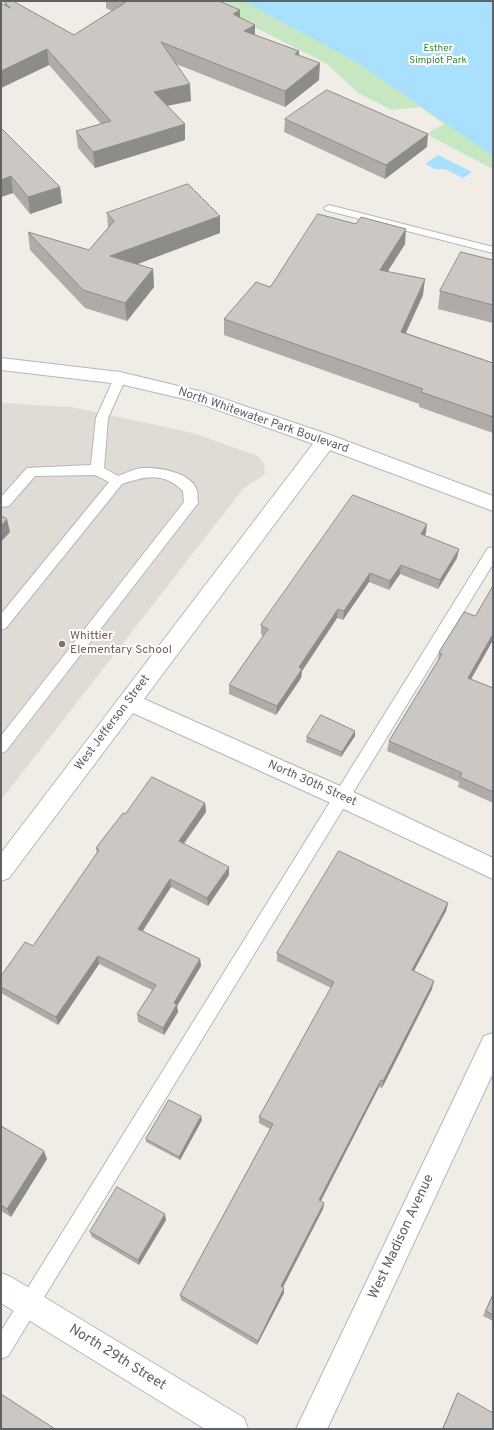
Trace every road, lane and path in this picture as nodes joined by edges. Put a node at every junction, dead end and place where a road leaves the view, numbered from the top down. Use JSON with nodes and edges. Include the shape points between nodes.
{"nodes":[{"id":1,"x":329,"y":208,"type":"dead end"},
{"id":2,"x":493,"y":250,"type":"edge"},
{"id":3,"x":1,"y":364,"type":"edge"},
{"id":4,"x":120,"y":378,"type":"junction"},
{"id":5,"x":326,"y":441,"type":"junction"},
{"id":6,"x":97,"y":470,"type":"junction"},
{"id":7,"x":117,"y":481,"type":"junction"},
{"id":8,"x":1,"y":502,"type":"edge"},
{"id":9,"x":493,"y":504,"type":"edge"},
{"id":10,"x":493,"y":552,"type":"edge"},
{"id":11,"x":1,"y":624,"type":"edge"},
{"id":12,"x":129,"y":702,"type":"junction"},
{"id":13,"x":1,"y":747,"type":"edge"},
{"id":14,"x":341,"y":796,"type":"junction"},
{"id":15,"x":493,"y":869,"type":"edge"},
{"id":16,"x":1,"y":871,"type":"edge"},
{"id":17,"x":493,"y":1045,"type":"edge"},
{"id":18,"x":1,"y":1287,"type":"edge"},
{"id":19,"x":29,"y":1303,"type":"junction"},
{"id":20,"x":1,"y":1349,"type":"edge"},
{"id":21,"x":234,"y":1429,"type":"edge"},
{"id":22,"x":311,"y":1429,"type":"edge"}],
"edges":[{"from":1,"to":2,"type":"lane"},
{"from":3,"to":4,"type":"street","name":"North Whitewater Park Boulevard"},
{"from":4,"to":5,"type":"street","name":"North Whitewater Park Boulevard","via":[[197,396]]},
{"from":4,"to":6,"type":"lane","via":[[102,418]]},
{"from":5,"to":9,"type":"street","name":"North Whitewater Park Boulevard"},
{"from":5,"to":12,"type":"street","name":"West Jefferson Street"},
{"from":6,"to":7,"type":"lane"},
{"from":6,"to":8,"type":"lane","via":[[32,471],[4,503]]},
{"from":7,"to":11,"type":"lane"},
{"from":7,"to":13,"type":"lane","via":[[141,473],[163,473],[180,480],[190,490],[191,503]]},
{"from":10,"to":14,"type":"lane"},
{"from":12,"to":14,"type":"street","name":"North 30th Street"},
{"from":12,"to":16,"type":"street","name":"West Jefferson Street"},
{"from":14,"to":15,"type":"street","name":"North 30th Street"},
{"from":14,"to":19,"type":"lane"},
{"from":17,"to":22,"type":"street","name":"West Madison Avenue"},
{"from":18,"to":19,"type":"street","name":"North 29th Street"},
{"from":19,"to":20,"type":"lane"},
{"from":19,"to":21,"type":"street","name":"North 29th Street"}]}
